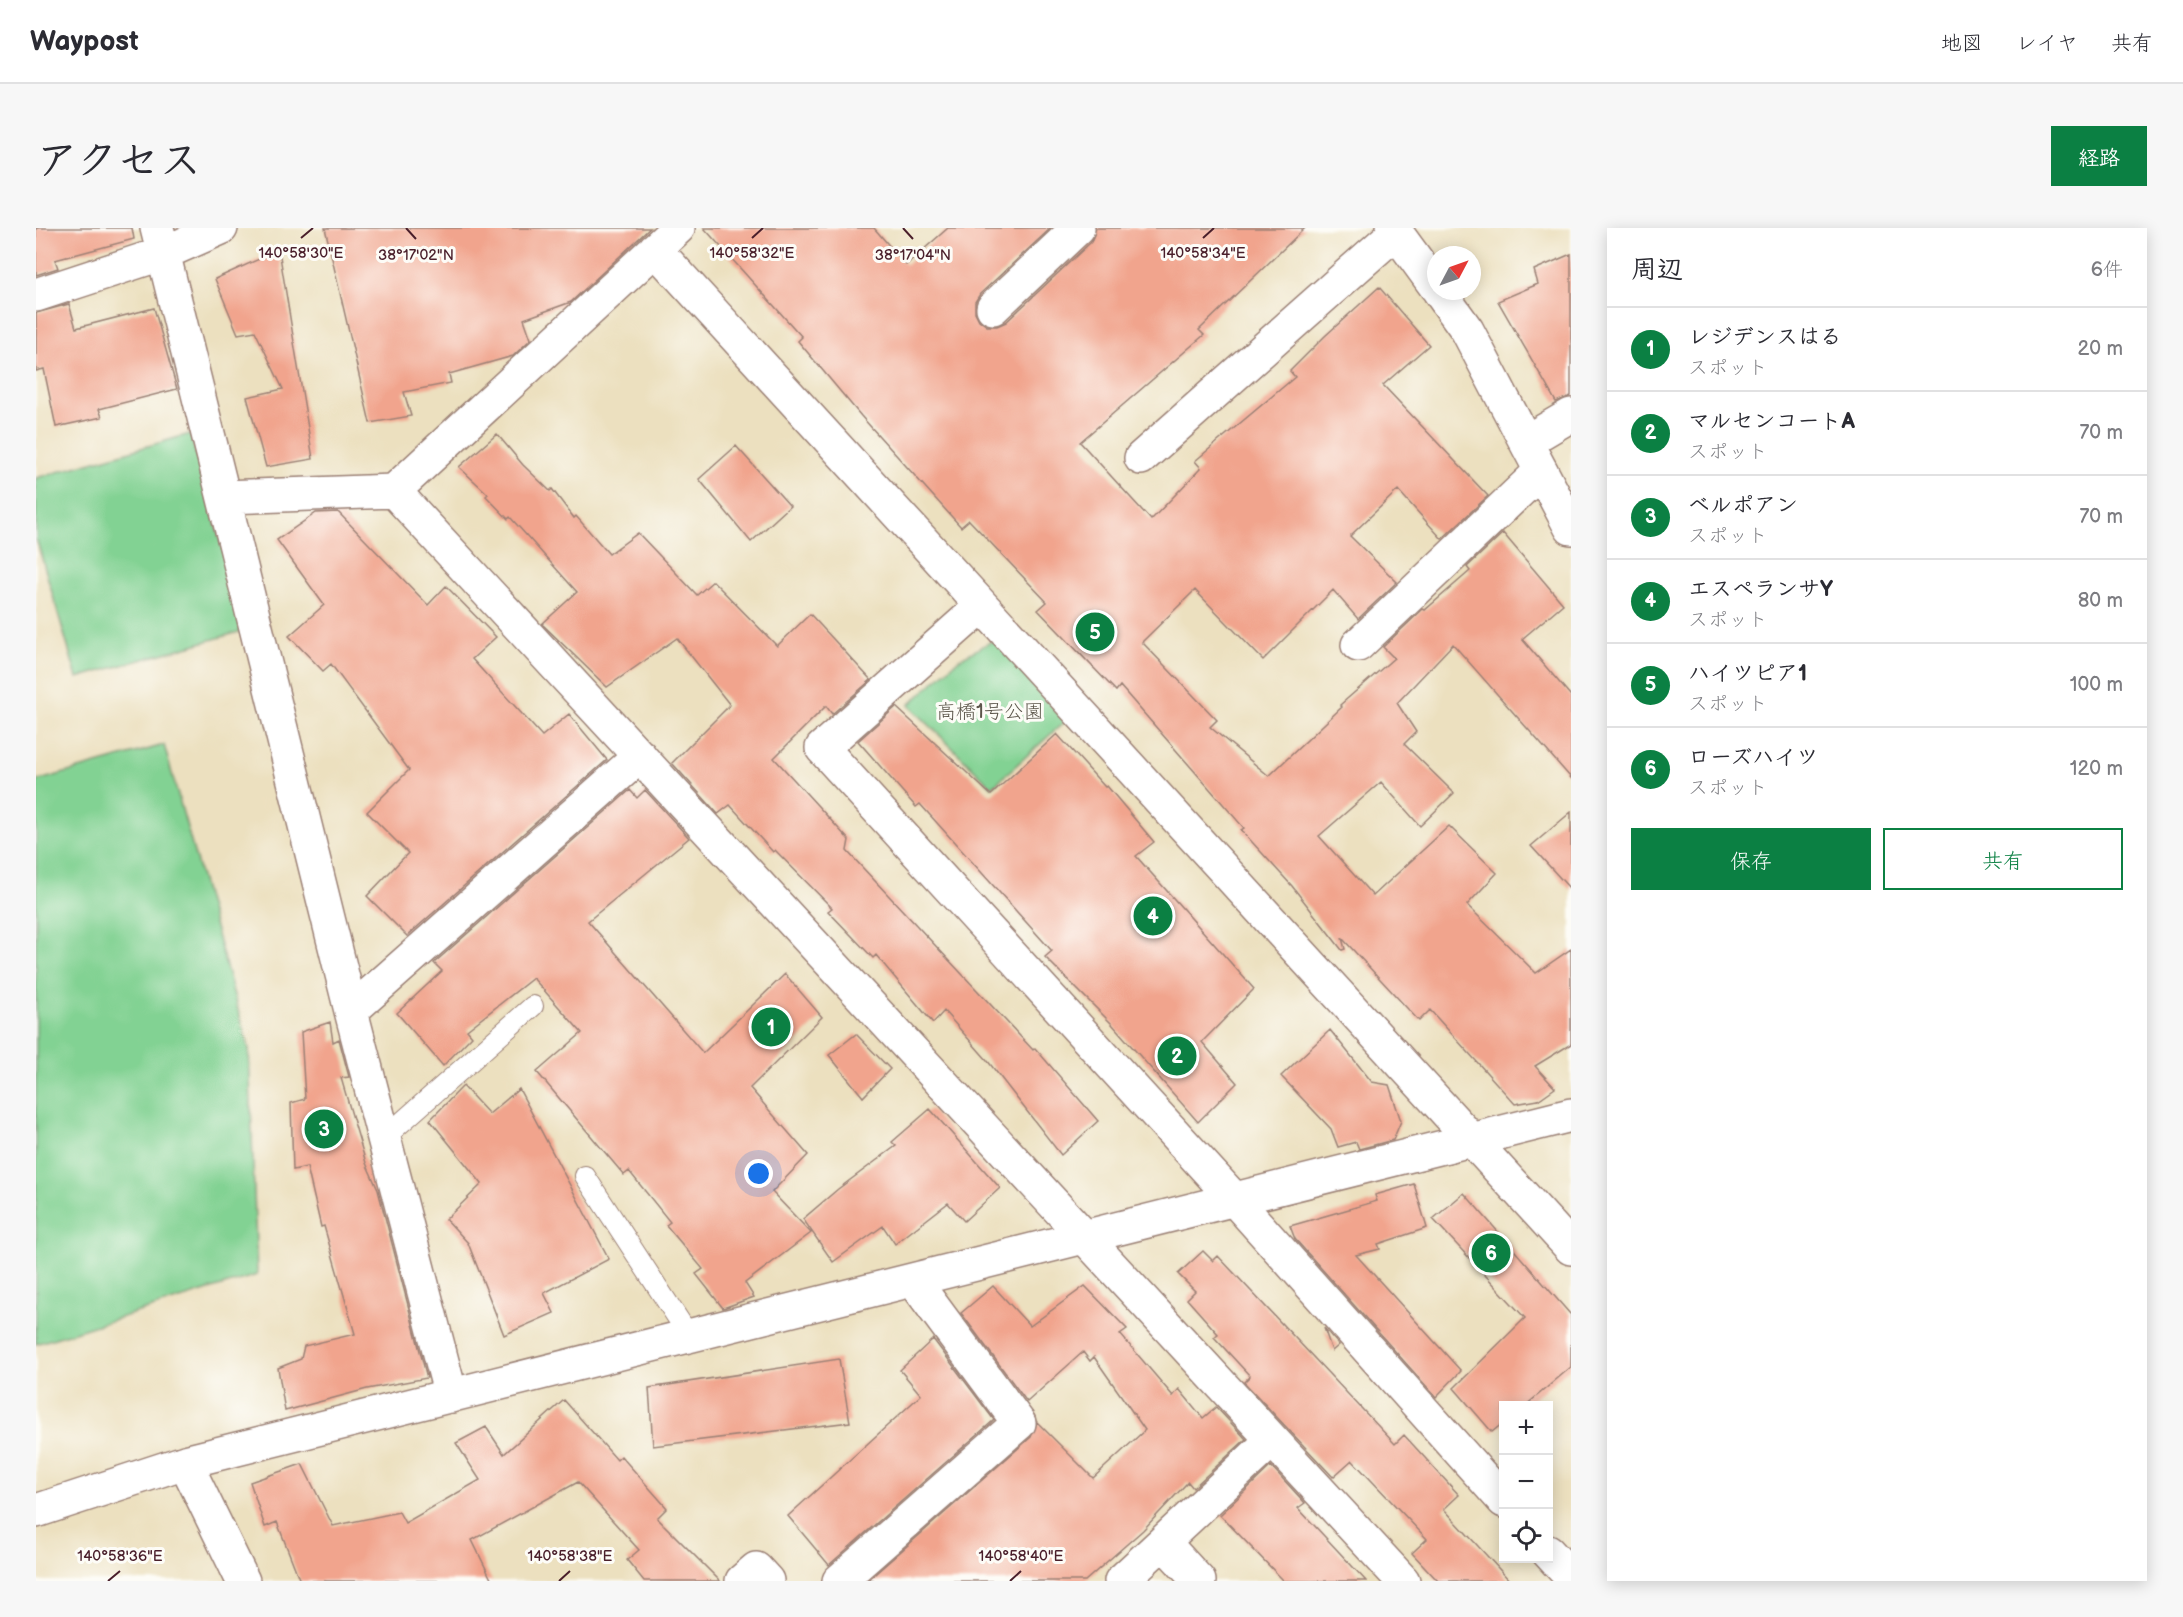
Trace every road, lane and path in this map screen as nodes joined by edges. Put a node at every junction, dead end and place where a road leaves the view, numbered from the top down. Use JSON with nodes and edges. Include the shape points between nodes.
{"nodes":[{"id":1,"x":222,"y":228,"type":"edge"},
{"id":2,"x":1078,"y":228,"type":"edge"},
{"id":3,"x":1395,"y":230,"type":"edge"},
{"id":4,"x":667,"y":238,"type":"edge"},
{"id":5,"x":160,"y":241,"type":"edge"},
{"id":6,"x":1427,"y":274,"type":"edge"},
{"id":7,"x":36,"y":295,"type":"edge"},
{"id":8,"x":1445,"y":300,"type":"edge"},
{"id":9,"x":993,"y":308,"type":"dead end"},
{"id":10,"x":1571,"y":415,"type":"edge"},
{"id":11,"x":1527,"y":441,"type":"junction"},
{"id":12,"x":1141,"y":458,"type":"dead end"},
{"id":13,"x":1540,"y":471,"type":"junction"},
{"id":14,"x":394,"y":490,"type":"junction"},
{"id":15,"x":224,"y":497,"type":"junction"},
{"id":16,"x":1571,"y":528,"type":"edge"},
{"id":17,"x":982,"y":606,"type":"junction"},
{"id":18,"x":1359,"y":645,"type":"dead end"},
{"id":19,"x":640,"y":756,"type":"junction"},
{"id":20,"x":533,"y":1006,"type":"dead end"},
{"id":21,"x":351,"y":1011,"type":"junction"},
{"id":22,"x":1571,"y":1115,"type":"edge"},
{"id":23,"x":384,"y":1138,"type":"junction"},
{"id":24,"x":1473,"y":1140,"type":"junction"},
{"id":25,"x":585,"y":1176,"type":"dead end"},
{"id":26,"x":1235,"y":1200,"type":"junction"},
{"id":27,"x":1086,"y":1239,"type":"junction"},
{"id":28,"x":1571,"y":1248,"type":"edge"},
{"id":29,"x":914,"y":1281,"type":"junction"},
{"id":30,"x":690,"y":1337,"type":"junction"},
{"id":31,"x":451,"y":1396,"type":"junction"},
{"id":32,"x":1272,"y":1440,"type":"junction"},
{"id":33,"x":185,"y":1462,"type":"junction"},
{"id":34,"x":1499,"y":1497,"type":"edge"},
{"id":35,"x":36,"y":1511,"type":"edge"},
{"id":36,"x":1163,"y":1542,"type":"junction"},
{"id":37,"x":1553,"y":1557,"type":"edge"},
{"id":38,"x":1571,"y":1577,"type":"edge"},
{"id":39,"x":243,"y":1581,"type":"edge"},
{"id":40,"x":742,"y":1581,"type":"edge"},
{"id":41,"x":767,"y":1581,"type":"edge"},
{"id":42,"x":839,"y":1581,"type":"edge"},
{"id":43,"x":1121,"y":1581,"type":"edge"},
{"id":44,"x":1199,"y":1581,"type":"edge"},
{"id":45,"x":1403,"y":1581,"type":"edge"}],
"edges":[{"from":1,"to":5,"type":"street"},
{"from":2,"to":9,"type":"street"},
{"from":3,"to":6,"type":"street"},
{"from":3,"to":12,"type":"street"},
{"from":4,"to":14,"type":"street"},
{"from":4,"to":17,"type":"street"},
{"from":5,"to":7,"type":"street"},
{"from":5,"to":15,"type":"street"},
{"from":8,"to":11,"type":"street","via":[[1467,330]]},
{"from":10,"to":11,"type":"street"},
{"from":11,"to":13,"type":"street"},
{"from":13,"to":16,"type":"street"},
{"from":13,"to":18,"type":"street"},
{"from":14,"to":15,"type":"street"},
{"from":14,"to":19,"type":"street"},
{"from":15,"to":21,"type":"street"},
{"from":17,"to":24,"type":"street"},
{"from":17,"to":26,"type":"street","via":[[822,748]]},
{"from":19,"to":21,"type":"street"},
{"from":19,"to":27,"type":"street"},
{"from":20,"to":23,"type":"lane"},
{"from":21,"to":23,"type":"street"},
{"from":22,"to":24,"type":"street"},
{"from":23,"to":31,"type":"street"},
{"from":24,"to":26,"type":"street"},
{"from":24,"to":28,"type":"street"},
{"from":25,"to":30,"type":"lane"},
{"from":26,"to":27,"type":"street"},
{"from":26,"to":34,"type":"street"},
{"from":27,"to":29,"type":"street"},
{"from":27,"to":32,"type":"street"},
{"from":29,"to":30,"type":"street"},
{"from":29,"to":42,"type":"street","via":[[1019,1423]]},
{"from":30,"to":31,"type":"street"},
{"from":31,"to":33,"type":"street"},
{"from":32,"to":36,"type":"street"},
{"from":32,"to":45,"type":"street"},
{"from":33,"to":35,"type":"street"},
{"from":33,"to":39,"type":"street"},
{"from":36,"to":43,"type":"street"},
{"from":36,"to":44,"type":"street"},
{"from":37,"to":38,"type":"street"},
{"from":40,"to":41,"type":"street","via":[[756,1569]]}]}
